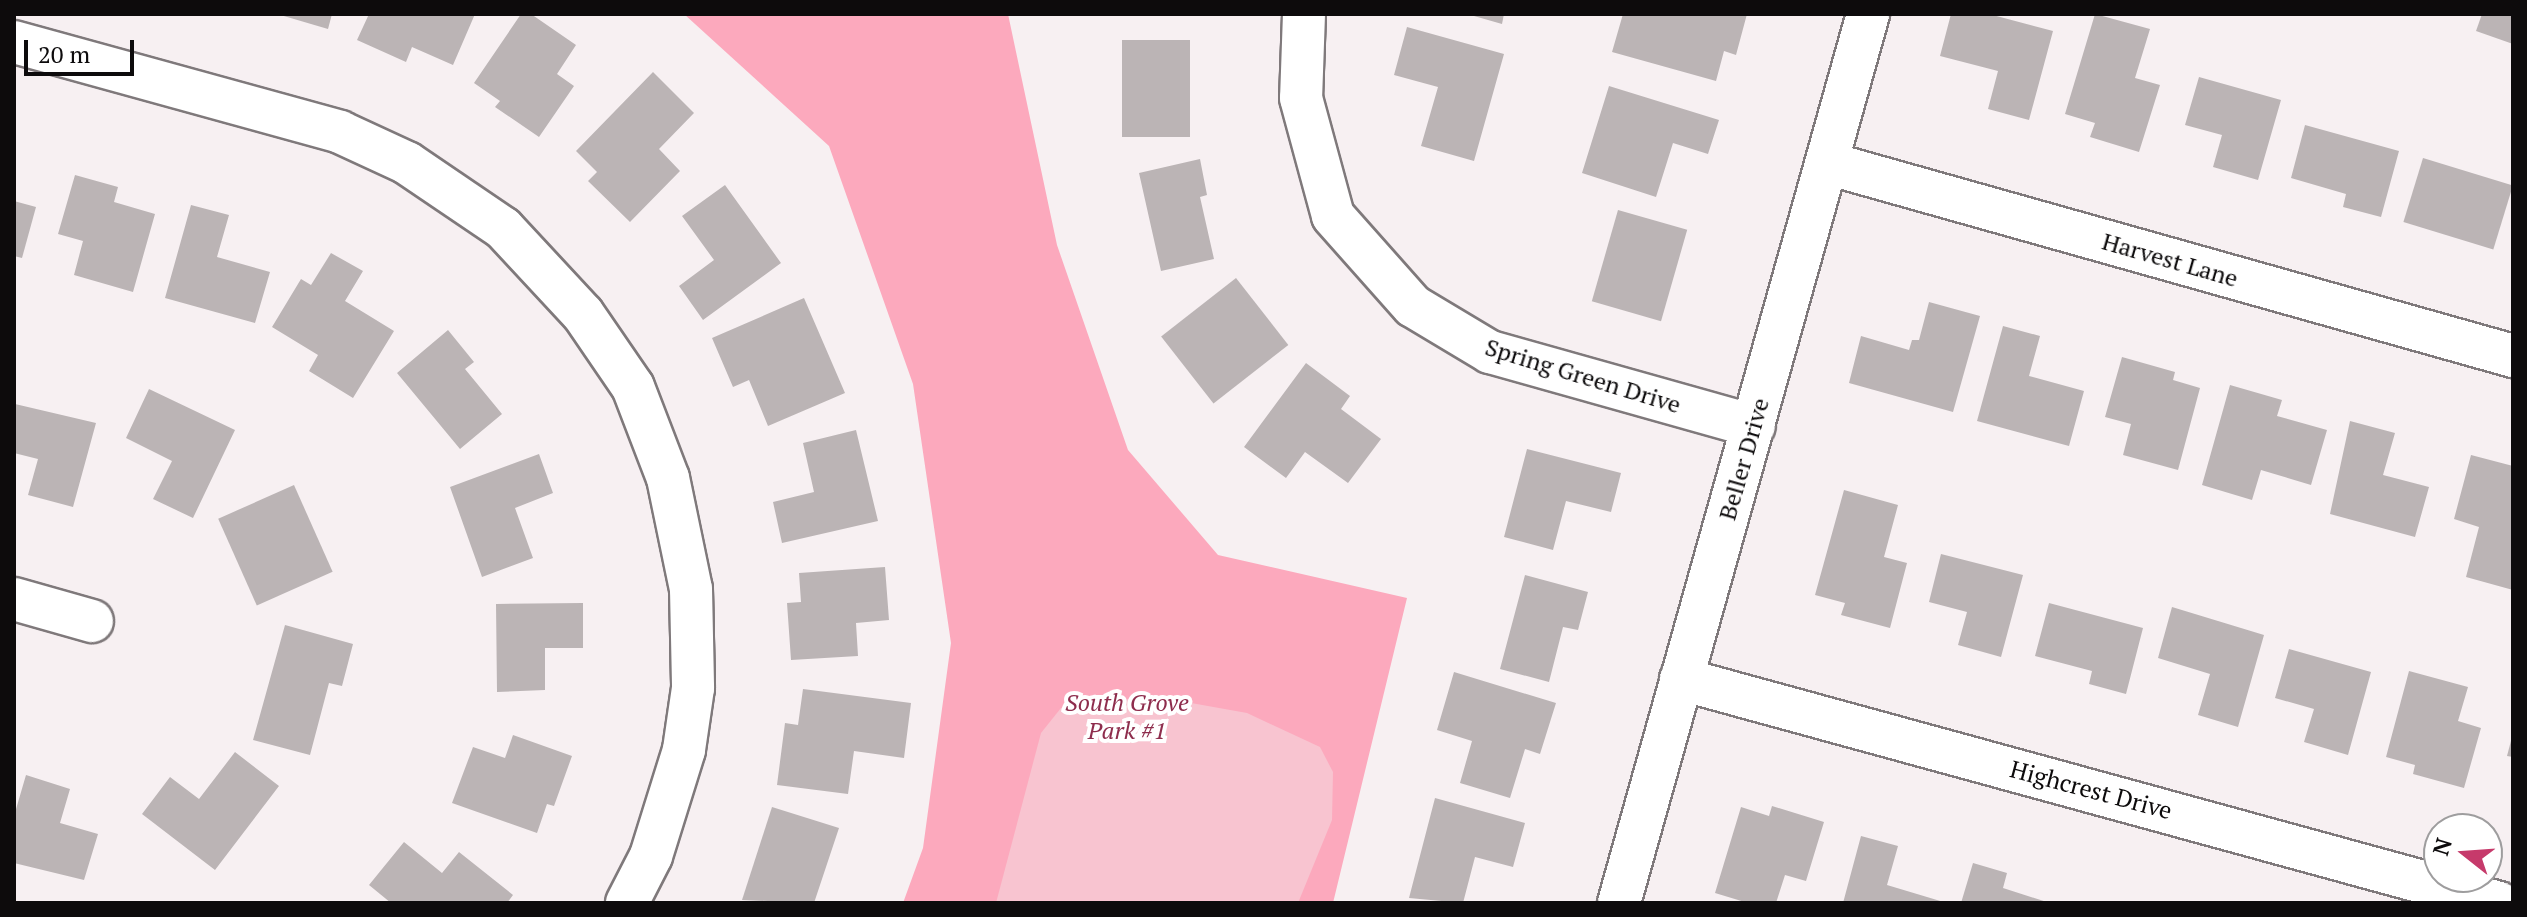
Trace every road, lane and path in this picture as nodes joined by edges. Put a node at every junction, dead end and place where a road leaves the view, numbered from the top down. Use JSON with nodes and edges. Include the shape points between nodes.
{"nodes":[{"id":1,"x":1304,"y":14,"type":"edge"},
{"id":2,"x":1868,"y":14,"type":"edge"},
{"id":3,"x":14,"y":42,"type":"edge"},
{"id":4,"x":1827,"y":163,"type":"junction"},
{"id":5,"x":2513,"y":356,"type":"edge"},
{"id":6,"x":1754,"y":426,"type":"junction"},
{"id":7,"x":14,"y":599,"type":"edge"},
{"id":8,"x":92,"y":621,"type":"dead end"},
{"id":9,"x":1681,"y":679,"type":"junction"},
{"id":10,"x":627,"y":903,"type":"edge"},
{"id":11,"x":1619,"y":903,"type":"edge"},
{"id":12,"x":2499,"y":903,"type":"edge"}],
"edges":[{"from":1,"to":6,"type":"street","name":"Spring Green Drive","via":[[1301,98],[1333,216],[1395,289],[1440,326],[1490,352]]},
{"from":2,"to":4,"type":"street","name":"Beller Drive"},
{"from":3,"to":10,"type":"street","via":[[340,132],[407,163],[503,228],[583,314],[633,387],[668,478],[691,589],[693,676],[684,750],[651,856]]},
{"from":4,"to":5,"type":"street","name":"Harvest Lane"},
{"from":4,"to":6,"type":"street","name":"Beller Drive"},
{"from":6,"to":9,"type":"street","name":"Beller Drive"},
{"from":7,"to":8,"type":"street"},
{"from":9,"to":11,"type":"street","name":"Beller Drive"},
{"from":9,"to":12,"type":"street","name":"Highcrest Drive"}]}
